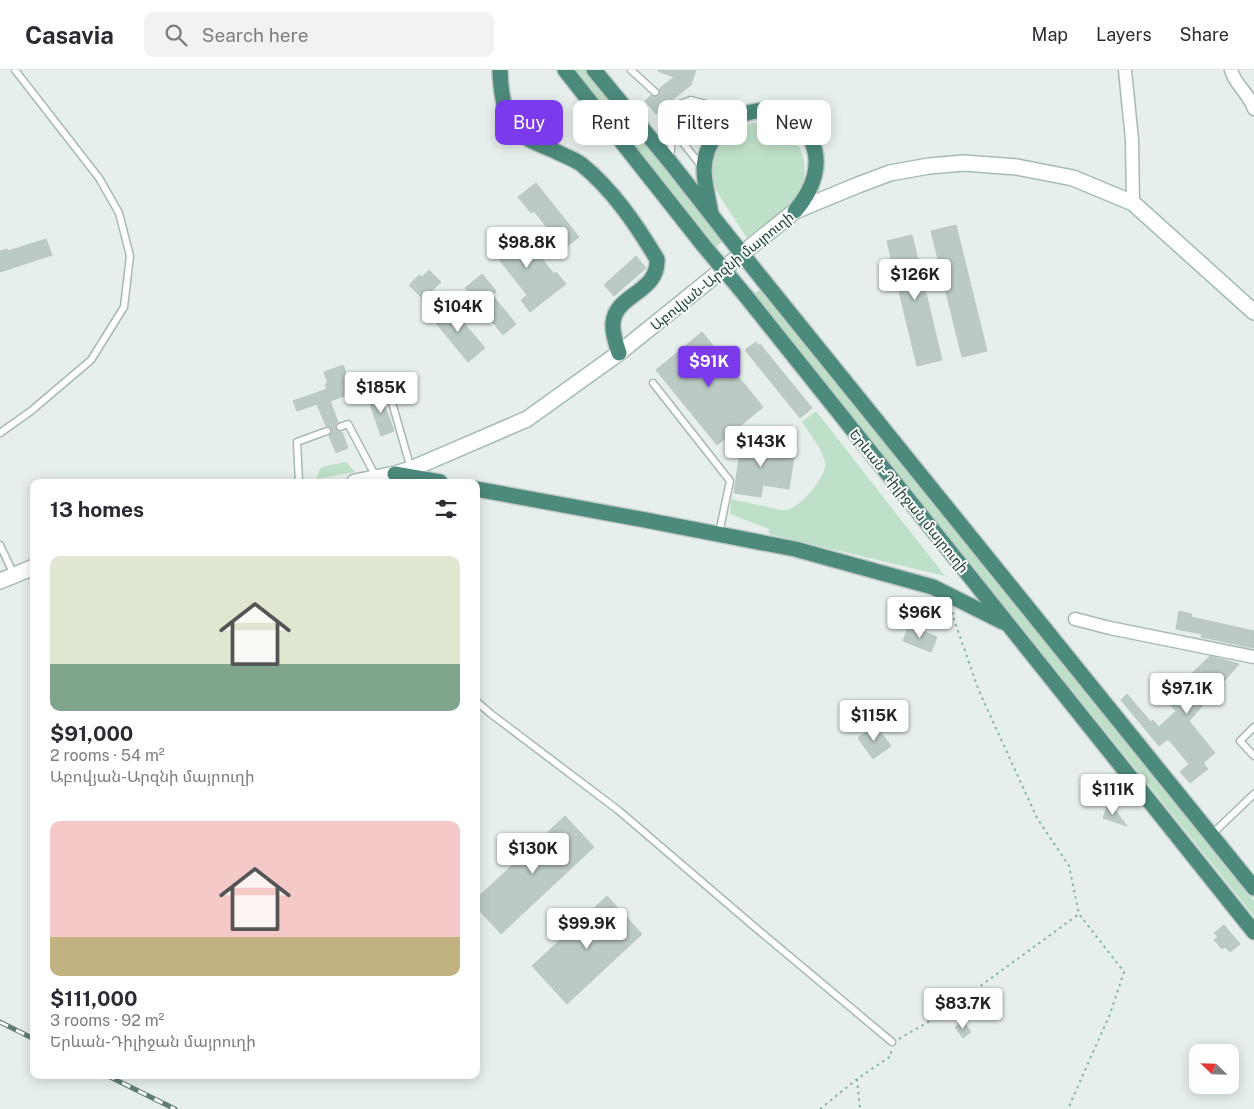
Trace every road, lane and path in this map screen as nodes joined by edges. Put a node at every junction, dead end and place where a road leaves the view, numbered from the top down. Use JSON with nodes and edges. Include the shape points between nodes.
{"nodes":[{"id":1,"x":15,"y":70,"type":"edge"},
{"id":2,"x":500,"y":70,"type":"edge"},
{"id":3,"x":565,"y":70,"type":"edge"},
{"id":4,"x":594,"y":70,"type":"edge"},
{"id":5,"x":631,"y":70,"type":"edge"},
{"id":6,"x":1125,"y":70,"type":"edge"},
{"id":7,"x":1231,"y":70,"type":"edge"},
{"id":8,"x":655,"y":92,"type":"dead end"},
{"id":9,"x":1254,"y":109,"type":"edge"},
{"id":10,"x":747,"y":113,"type":"edge"},
{"id":11,"x":672,"y":145,"type":"edge"},
{"id":12,"x":685,"y":145,"type":"edge"},
{"id":13,"x":711,"y":145,"type":"edge"},
{"id":14,"x":670,"y":162,"type":"junction"},
{"id":15,"x":704,"y":170,"type":"junction"},
{"id":16,"x":1133,"y":204,"type":"junction"},
{"id":17,"x":795,"y":211,"type":"junction"},
{"id":18,"x":711,"y":214,"type":"junction"},
{"id":19,"x":1254,"y":312,"type":"edge"},
{"id":20,"x":619,"y":353,"type":"junction"},
{"id":21,"x":654,"y":383,"type":"dead end"},
{"id":22,"x":379,"y":391,"type":"dead end"},
{"id":23,"x":340,"y":427,"type":"dead end"},
{"id":24,"x":327,"y":431,"type":"dead end"},
{"id":25,"x":0,"y":433,"type":"edge"},
{"id":26,"x":411,"y":469,"type":"junction"},
{"id":27,"x":395,"y":474,"type":"junction"},
{"id":28,"x":300,"y":479,"type":"edge"},
{"id":29,"x":376,"y":479,"type":"joint"},
{"id":30,"x":423,"y":479,"type":"edge"},
{"id":31,"x":480,"y":490,"type":"edge"},
{"id":32,"x":719,"y":534,"type":"junction"},
{"id":33,"x":0,"y":545,"type":"edge"},
{"id":34,"x":30,"y":569,"type":"edge"},
{"id":35,"x":7,"y":578,"type":"edge"},
{"id":36,"x":965,"y":603,"type":"junction"},
{"id":37,"x":1075,"y":619,"type":"dead end"},
{"id":38,"x":1006,"y":623,"type":"junction"},
{"id":39,"x":1254,"y":657,"type":"edge"},
{"id":40,"x":480,"y":704,"type":"edge"},
{"id":41,"x":1254,"y":727,"type":"edge"},
{"id":42,"x":1254,"y":756,"type":"edge"},
{"id":43,"x":1254,"y":794,"type":"edge"},
{"id":44,"x":1211,"y":835,"type":"junction"},
{"id":45,"x":1254,"y":888,"type":"edge"},
{"id":46,"x":1078,"y":914,"type":"junction"},
{"id":47,"x":1254,"y":932,"type":"edge"},
{"id":48,"x":892,"y":1042,"type":"junction"},
{"id":49,"x":857,"y":1079,"type":"junction"},
{"id":50,"x":820,"y":1109,"type":"edge"},
{"id":51,"x":860,"y":1109,"type":"edge"},
{"id":52,"x":1069,"y":1109,"type":"edge"}],
"edges":[{"from":1,"to":25,"type":"lane","via":[[99,178],[119,213],[130,256],[124,307],[90,360]]},
{"from":2,"to":20,"type":"highway","via":[[505,110],[513,128],[579,163],[592,174],[628,215],[657,259],[655,275],[649,283],[617,310],[613,322]]},
{"from":3,"to":38,"type":"highway","name":"Երևան-Դիլիջան մայրուղի","bridge":true},
{"from":4,"to":14,"type":"highway","name":"Երևան-Դիլիջան մայրուղի"},
{"from":5,"to":8,"type":"lane"},
{"from":6,"to":16,"type":"street","via":[[1132,140]]},
{"from":7,"to":9,"type":"street"},
{"from":10,"to":17,"type":"highway","via":[[773,110],[787,116],[810,137],[816,172],[810,190]]},
{"from":11,"to":14,"type":"lane"},
{"from":12,"to":15,"type":"lane"},
{"from":13,"to":15,"type":"highway"},
{"from":14,"to":18,"type":"highway","name":"Երևան-Դիլիջան մայրուղի"},
{"from":15,"to":18,"type":"highway"},
{"from":16,"to":17,"type":"main road","name":"Աբովյան-Արզնի մայրուղի","via":[[1074,178],[1017,167],[964,163],[890,173]]},
{"from":16,"to":19,"type":"main road","name":"Աբովյան-Արզնի մայրուղի"},
{"from":17,"to":20,"type":"main road","name":"Աբովյան-Արզնի մայրուղի"},
{"from":18,"to":44,"type":"highway","name":"Երևան-Դիլիջան մայրուղի","bridge":true},
{"from":20,"to":26,"type":"main road","name":"Աբովյան-Արզնի մայրուղի","via":[[527,419]]},
{"from":21,"to":32,"type":"lane","via":[[730,481]]},
{"from":22,"to":26,"type":"lane","via":[[389,392]]},
{"from":23,"to":29,"type":"lane","via":[[348,424]]},
{"from":24,"to":28,"type":"lane","via":[[297,442]]},
{"from":26,"to":27,"type":"main road","name":"Աբովյան-Արզնի մայրուղի"},
{"from":27,"to":29,"type":"main road","name":"Աբովյան-Արզնի մայրուղի"},
{"from":27,"to":30,"type":"highway"},
{"from":31,"to":32,"type":"highway"},
{"from":32,"to":36,"type":"highway","via":[[795,549],[933,587]]},
{"from":33,"to":35,"type":"lane"},
{"from":34,"to":35,"type":"main road"},
{"from":36,"to":38,"type":"highway"},
{"from":36,"to":46,"type":"path","via":[[952,614],[980,691],[1037,818],[1069,866]]},
{"from":37,"to":39,"type":"street"},
{"from":38,"to":47,"type":"highway","name":"Երևան-Դիլիջան մայրուղի"},
{"from":40,"to":48,"type":"lane","via":[[618,810]]},
{"from":41,"to":42,"type":"lane","via":[[1240,741]]},
{"from":43,"to":44,"type":"lane"},
{"from":44,"to":45,"type":"highway","name":"Երևան-Դիլիջան մայրուղի"},
{"from":46,"to":48,"type":"path","via":[[942,1014]]},
{"from":46,"to":52,"type":"path","via":[[1124,972],[1110,1014]]},
{"from":48,"to":49,"type":"path","via":[[891,1056]]},
{"from":49,"to":50,"type":"path"},
{"from":49,"to":51,"type":"path"}]}
